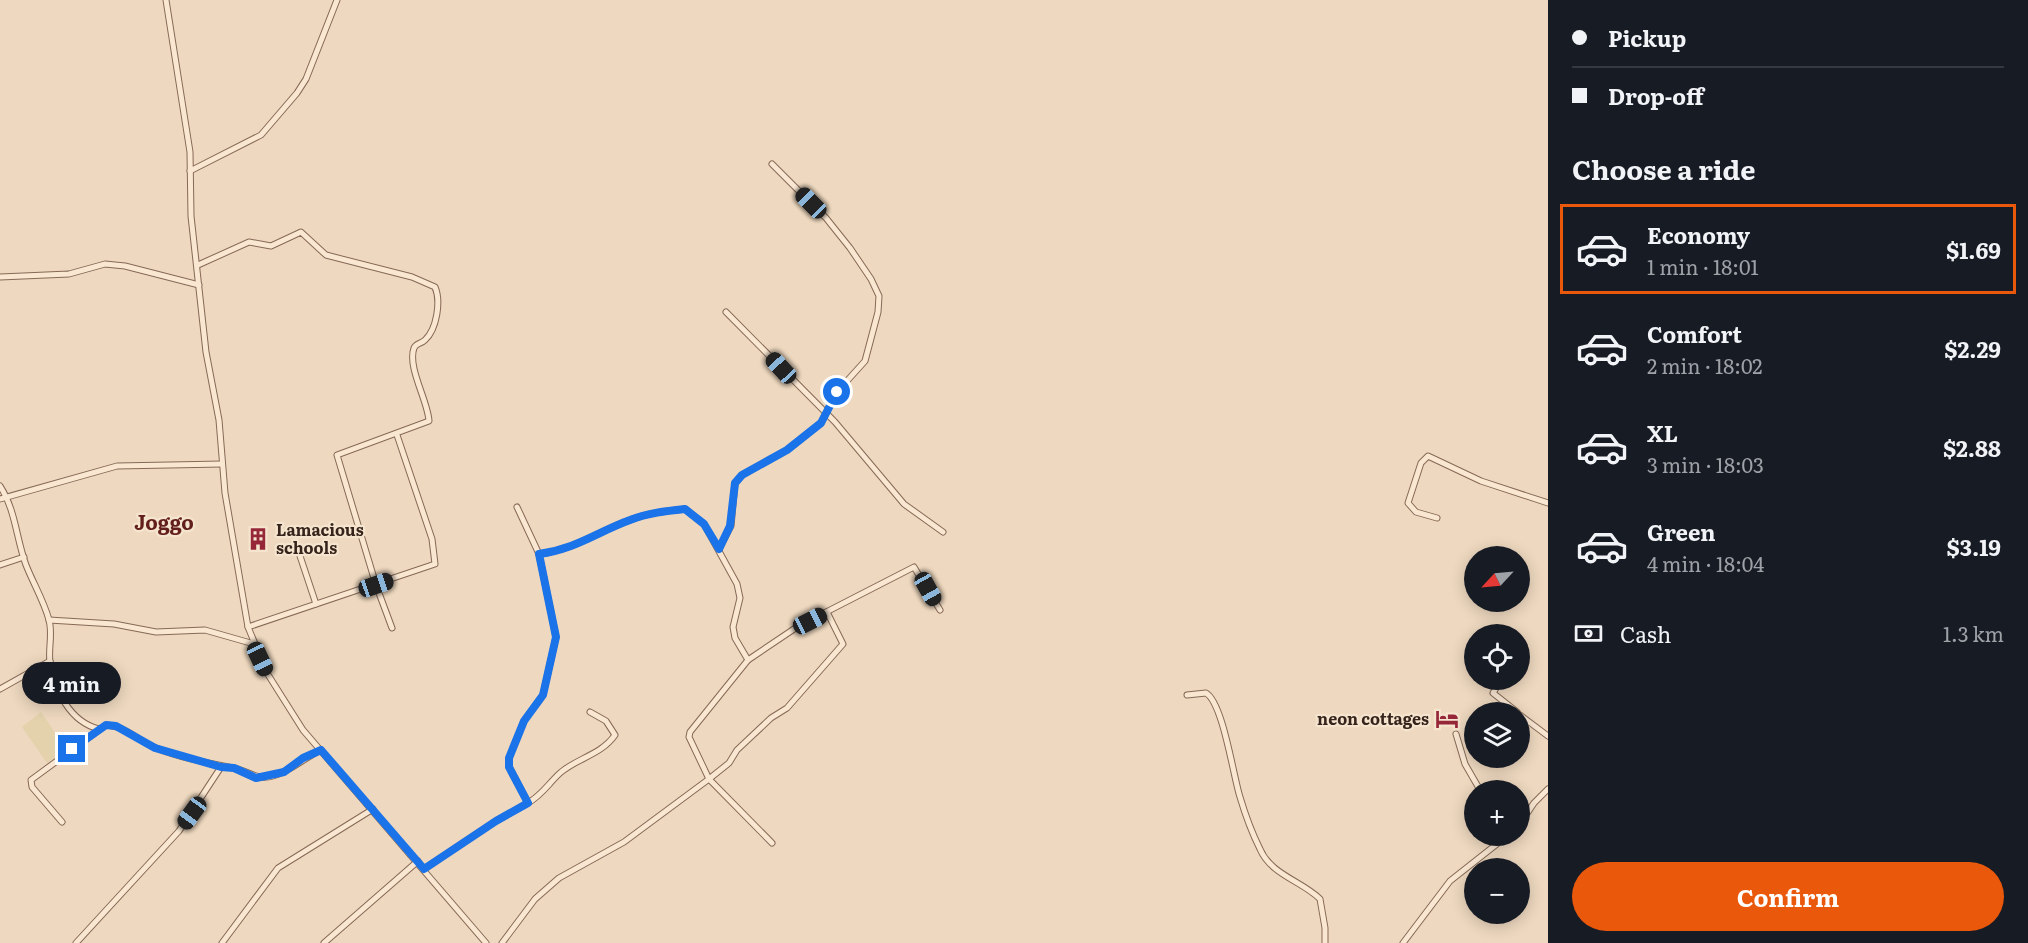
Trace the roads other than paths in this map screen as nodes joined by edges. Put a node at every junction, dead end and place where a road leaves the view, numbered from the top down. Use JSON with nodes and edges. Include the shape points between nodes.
{"nodes":[{"id":1,"x":166,"y":0,"type":"edge"},
{"id":2,"x":337,"y":0,"type":"edge"},
{"id":3,"x":772,"y":164,"type":"dead end"},
{"id":4,"x":190,"y":171,"type":"junction"},
{"id":5,"x":198,"y":265,"type":"junction"},
{"id":6,"x":0,"y":277,"type":"edge"},
{"id":7,"x":199,"y":285,"type":"junction"},
{"id":8,"x":726,"y":312,"type":"dead end"},
{"id":9,"x":827,"y":415,"type":"junction"},
{"id":10,"x":397,"y":435,"type":"junction"},
{"id":11,"x":222,"y":464,"type":"junction"},
{"id":12,"x":0,"y":486,"type":"edge"},
{"id":13,"x":7,"y":497,"type":"junction"},
{"id":14,"x":0,"y":499,"type":"edge"},
{"id":15,"x":1548,"y":503,"type":"edge"},
{"id":16,"x":517,"y":507,"type":"dead end"},
{"id":17,"x":1437,"y":518,"type":"dead end"},
{"id":18,"x":943,"y":532,"type":"dead end"},
{"id":19,"x":297,"y":547,"type":"dead end"},
{"id":20,"x":719,"y":549,"type":"junction"},
{"id":21,"x":539,"y":554,"type":"junction"},
{"id":22,"x":24,"y":557,"type":"junction"},
{"id":23,"x":0,"y":565,"type":"edge"},
{"id":24,"x":376,"y":585,"type":"junction"},
{"id":25,"x":316,"y":604,"type":"junction"},
{"id":26,"x":940,"y":610,"type":"dead end"},
{"id":27,"x":827,"y":612,"type":"junction"},
{"id":28,"x":49,"y":620,"type":"junction"},
{"id":29,"x":248,"y":627,"type":"junction"},
{"id":30,"x":392,"y":628,"type":"dead end"},
{"id":31,"x":254,"y":644,"type":"junction"},
{"id":32,"x":748,"y":660,"type":"junction"},
{"id":33,"x":50,"y":661,"type":"junction"},
{"id":34,"x":0,"y":689,"type":"edge"},
{"id":35,"x":1495,"y":690,"type":"edge"},
{"id":36,"x":1186,"y":695,"type":"dead end"},
{"id":37,"x":1504,"y":702,"type":"edge"},
{"id":38,"x":590,"y":712,"type":"dead end"},
{"id":39,"x":1530,"y":722,"type":"edge"},
{"id":40,"x":99,"y":729,"type":"junction"},
{"id":41,"x":1456,"y":734,"type":"dead end"},
{"id":42,"x":1548,"y":736,"type":"edge"},
{"id":43,"x":321,"y":750,"type":"junction"},
{"id":44,"x":221,"y":767,"type":"junction"},
{"id":45,"x":709,"y":779,"type":"junction"},
{"id":46,"x":1475,"y":780,"type":"edge"},
{"id":47,"x":1548,"y":789,"type":"edge"},
{"id":48,"x":528,"y":803,"type":"junction"},
{"id":49,"x":372,"y":809,"type":"junction"},
{"id":50,"x":1530,"y":812,"type":"edge"},
{"id":51,"x":62,"y":822,"type":"dead end"},
{"id":52,"x":771,"y":843,"type":"dead end"},
{"id":53,"x":1494,"y":846,"type":"edge"},
{"id":54,"x":418,"y":861,"type":"junction"},
{"id":55,"x":424,"y":869,"type":"junction"},
{"id":56,"x":482,"y":942,"type":"edge"},
{"id":57,"x":76,"y":943,"type":"edge"},
{"id":58,"x":222,"y":943,"type":"edge"},
{"id":59,"x":324,"y":943,"type":"edge"},
{"id":60,"x":502,"y":943,"type":"edge"},
{"id":61,"x":1325,"y":943,"type":"edge"},
{"id":62,"x":1403,"y":943,"type":"edge"}],
"edges":[{"from":1,"to":4,"type":"street","via":[[180,73]]},
{"from":2,"to":4,"type":"street","via":[[306,79],[270,127]]},
{"from":3,"to":9,"type":"street","via":[[826,218],[879,296],[864,361],[837,392]]},
{"from":4,"to":5,"type":"street"},
{"from":5,"to":7,"type":"street"},
{"from":5,"to":10,"type":"street","via":[[249,242],[271,246],[301,232],[326,255],[412,277],[435,288],[439,307],[428,336],[415,345],[413,352],[429,422]]},
{"from":6,"to":7,"type":"street","via":[[69,274],[105,264]]},
{"from":7,"to":11,"type":"street"},
{"from":8,"to":9,"type":"street"},
{"from":9,"to":18,"type":"street","via":[[904,504]]},
{"from":9,"to":20,"type":"street","via":[[787,450],[742,475],[735,483],[730,526]]},
{"from":10,"to":24,"type":"street","via":[[432,539],[435,564]]},
{"from":10,"to":24,"type":"street","via":[[337,456]]},
{"from":11,"to":13,"type":"street","via":[[117,466]]},
{"from":11,"to":29,"type":"street","via":[[232,546]]},
{"from":12,"to":13,"type":"street"},
{"from":13,"to":14,"type":"street"},
{"from":13,"to":22,"type":"street"},
{"from":15,"to":17,"type":"street","via":[[1481,481],[1428,456],[1421,463],[1408,503],[1416,512]]},
{"from":16,"to":21,"type":"street"},
{"from":19,"to":25,"type":"street"},
{"from":20,"to":21,"type":"street","via":[[704,524],[685,509],[629,520],[564,550]]},
{"from":20,"to":32,"type":"street","via":[[737,584],[740,598],[733,627]]},
{"from":21,"to":48,"type":"street","via":[[556,637],[543,695],[524,721],[509,758],[509,767]]},
{"from":22,"to":23,"type":"street"},
{"from":22,"to":28,"type":"street"},
{"from":24,"to":25,"type":"street"},
{"from":24,"to":30,"type":"street"},
{"from":25,"to":29,"type":"street"},
{"from":26,"to":27,"type":"street","via":[[914,567]]},
{"from":27,"to":32,"type":"street"},
{"from":27,"to":45,"type":"street","via":[[843,644],[787,708],[771,718]]},
{"from":28,"to":31,"type":"street","via":[[114,624],[156,632],[205,630]]},
{"from":28,"to":33,"type":"street"},
{"from":29,"to":31,"type":"street"},
{"from":31,"to":43,"type":"street","via":[[279,694]]},
{"from":32,"to":45,"type":"street","via":[[690,732]]},
{"from":33,"to":34,"type":"street"},
{"from":33,"to":40,"type":"street","via":[[68,707],[85,725]]},
{"from":35,"to":37,"type":"street","via":[[1493,693]]},
{"from":36,"to":61,"type":"street","via":[[1206,693],[1215,702],[1239,796],[1260,851],[1276,868],[1320,899]]},
{"from":38,"to":48,"type":"street","via":[[606,722],[615,735],[591,756],[561,772],[543,794]]},
{"from":39,"to":42,"type":"street"},
{"from":40,"to":44,"type":"street","via":[[116,726],[155,748]]},
{"from":40,"to":51,"type":"street","via":[[31,780],[32,787]]},
{"from":41,"to":46,"type":"street"},
{"from":43,"to":44,"type":"street","via":[[270,777],[256,778]]},
{"from":43,"to":49,"type":"street"},
{"from":44,"to":57,"type":"street","via":[[179,831]]},
{"from":45,"to":52,"type":"street"},
{"from":45,"to":60,"type":"street","via":[[624,842],[559,878],[536,899]]},
{"from":47,"to":50,"type":"street"},
{"from":48,"to":55,"type":"street"},
{"from":49,"to":54,"type":"street"},
{"from":49,"to":58,"type":"street","via":[[278,868]]},
{"from":53,"to":62,"type":"street","via":[[1450,881]]},
{"from":54,"to":55,"type":"street"},
{"from":54,"to":59,"type":"street"},
{"from":55,"to":56,"type":"street"}]}
